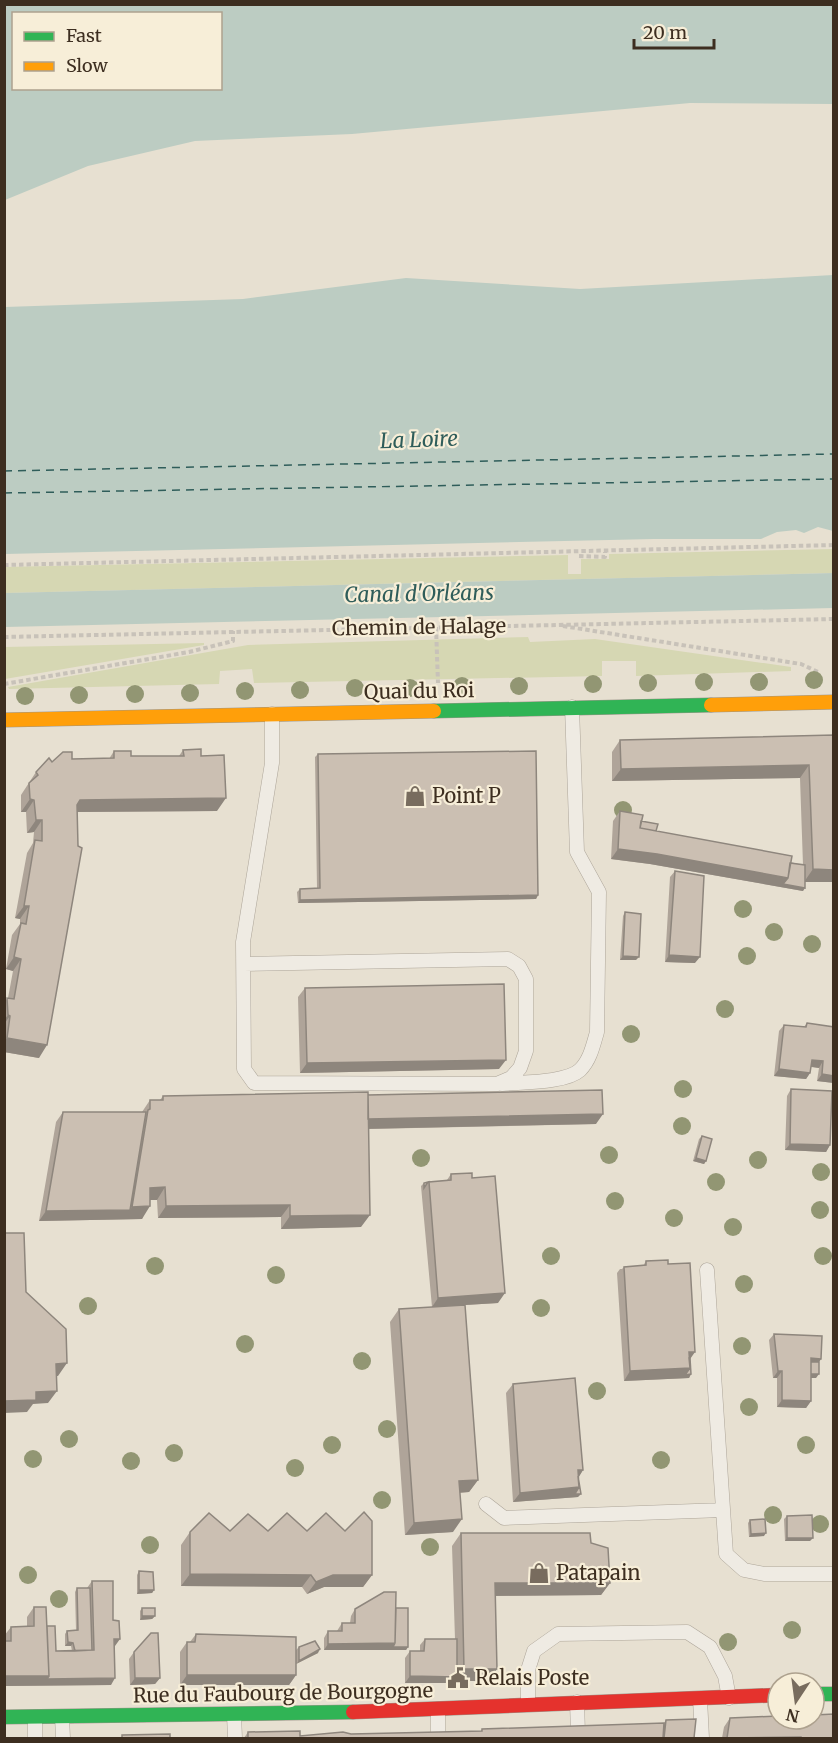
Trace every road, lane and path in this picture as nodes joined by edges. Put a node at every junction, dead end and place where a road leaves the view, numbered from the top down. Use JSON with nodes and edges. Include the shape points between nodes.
{"nodes":[{"id":1,"x":834,"y":545,"type":"edge"},
{"id":2,"x":605,"y":552,"type":"junction"},
{"id":3,"x":579,"y":556,"type":"dead end"},
{"id":4,"x":4,"y":565,"type":"edge"},
{"id":5,"x":834,"y":619,"type":"edge"},
{"id":6,"x":552,"y":624,"type":"junction"},
{"id":7,"x":436,"y":627,"type":"junction"},
{"id":8,"x":233,"y":631,"type":"junction"},
{"id":9,"x":4,"y":637,"type":"edge"},
{"id":10,"x":827,"y":676,"type":"dead end"},
{"id":11,"x":438,"y":683,"type":"dead end"},
{"id":12,"x":4,"y":684,"type":"edge"},
{"id":13,"x":834,"y":702,"type":"edge"},
{"id":14,"x":572,"y":707,"type":"junction"},
{"id":15,"x":272,"y":714,"type":"junction"},
{"id":16,"x":4,"y":720,"type":"edge"},
{"id":17,"x":243,"y":964,"type":"junction"},
{"id":18,"x":497,"y":1084,"type":"junction"},
{"id":19,"x":707,"y":1270,"type":"dead end"},
{"id":20,"x":486,"y":1504,"type":"dead end"},
{"id":21,"x":723,"y":1510,"type":"junction"},
{"id":22,"x":834,"y":1574,"type":"edge"},
{"id":23,"x":766,"y":1696,"type":"edge"},
{"id":24,"x":729,"y":1698,"type":"junction"},
{"id":25,"x":700,"y":1699,"type":"junction"},
{"id":26,"x":577,"y":1702,"type":"junction"},
{"id":27,"x":528,"y":1704,"type":"junction"},
{"id":28,"x":438,"y":1709,"type":"junction"},
{"id":29,"x":234,"y":1714,"type":"junction"},
{"id":30,"x":35,"y":1717,"type":"junction"},
{"id":31,"x":62,"y":1717,"type":"junction"},
{"id":32,"x":4,"y":1718,"type":"edge"},
{"id":33,"x":578,"y":1733,"type":"edge"},
{"id":34,"x":35,"y":1738,"type":"edge"},
{"id":35,"x":63,"y":1738,"type":"edge"},
{"id":36,"x":235,"y":1738,"type":"edge"},
{"id":37,"x":438,"y":1738,"type":"edge"},
{"id":38,"x":702,"y":1738,"type":"edge"}],
"edges":[{"from":1,"to":2,"type":"path"},
{"from":2,"to":3,"type":"path","via":[[605,557]]},
{"from":2,"to":4,"type":"path"},
{"from":5,"to":6,"type":"path","name":"Chemin de Halage"},
{"from":6,"to":7,"type":"path","name":"Chemin de Halage"},
{"from":6,"to":10,"type":"path","via":[[801,664]]},
{"from":7,"to":8,"type":"path","name":"Chemin de Halage"},
{"from":7,"to":11,"type":"path"},
{"from":8,"to":9,"type":"path","name":"Chemin de Halage"},
{"from":8,"to":12,"type":"path","via":[[233,640],[189,652]]},
{"from":13,"to":14,"type":"street","name":"Quai du Roi"},
{"from":14,"to":15,"type":"street","name":"Quai du Roi"},
{"from":14,"to":18,"type":"lane","via":[[577,852],[599,892],[597,1032],[591,1053],[579,1071],[565,1078]]},
{"from":15,"to":16,"type":"street","name":"Quai du Roi"},
{"from":15,"to":17,"type":"lane","via":[[272,763],[243,942]]},
{"from":17,"to":18,"type":"lane","via":[[244,1069],[254,1083]]},
{"from":17,"to":18,"type":"lane","via":[[508,959],[519,966],[526,979],[526,1051],[520,1068],[511,1078]]},
{"from":19,"to":21,"type":"lane"},
{"from":20,"to":21,"type":"lane","via":[[504,1518]]},
{"from":21,"to":22,"type":"lane","via":[[726,1554],[744,1570],[764,1574]]},
{"from":23,"to":24,"type":"street","name":"Rue du Faubourg de Bourgogne"},
{"from":24,"to":25,"type":"street","name":"Rue du Faubourg de Bourgogne"},
{"from":24,"to":27,"type":"lane","via":[[710,1647],[687,1632],[558,1634],[534,1651],[528,1670]]},
{"from":25,"to":26,"type":"street","name":"Rue du Faubourg de Bourgogne"},
{"from":25,"to":38,"type":"lane"},
{"from":26,"to":27,"type":"street","name":"Rue du Faubourg de Bourgogne"},
{"from":26,"to":33,"type":"lane"},
{"from":27,"to":28,"type":"street","name":"Rue du Faubourg de Bourgogne"},
{"from":28,"to":29,"type":"street","name":"Rue du Faubourg de Bourgogne","via":[[337,1718]]},
{"from":28,"to":37,"type":"lane"},
{"from":29,"to":31,"type":"street","name":"Rue du Faubourg de Bourgogne"},
{"from":29,"to":36,"type":"lane"},
{"from":30,"to":31,"type":"street","name":"Rue du Faubourg de Bourgogne"},
{"from":30,"to":32,"type":"street","name":"Rue du Faubourg de Bourgogne"},
{"from":30,"to":34,"type":"lane"},
{"from":31,"to":35,"type":"lane"}]}
